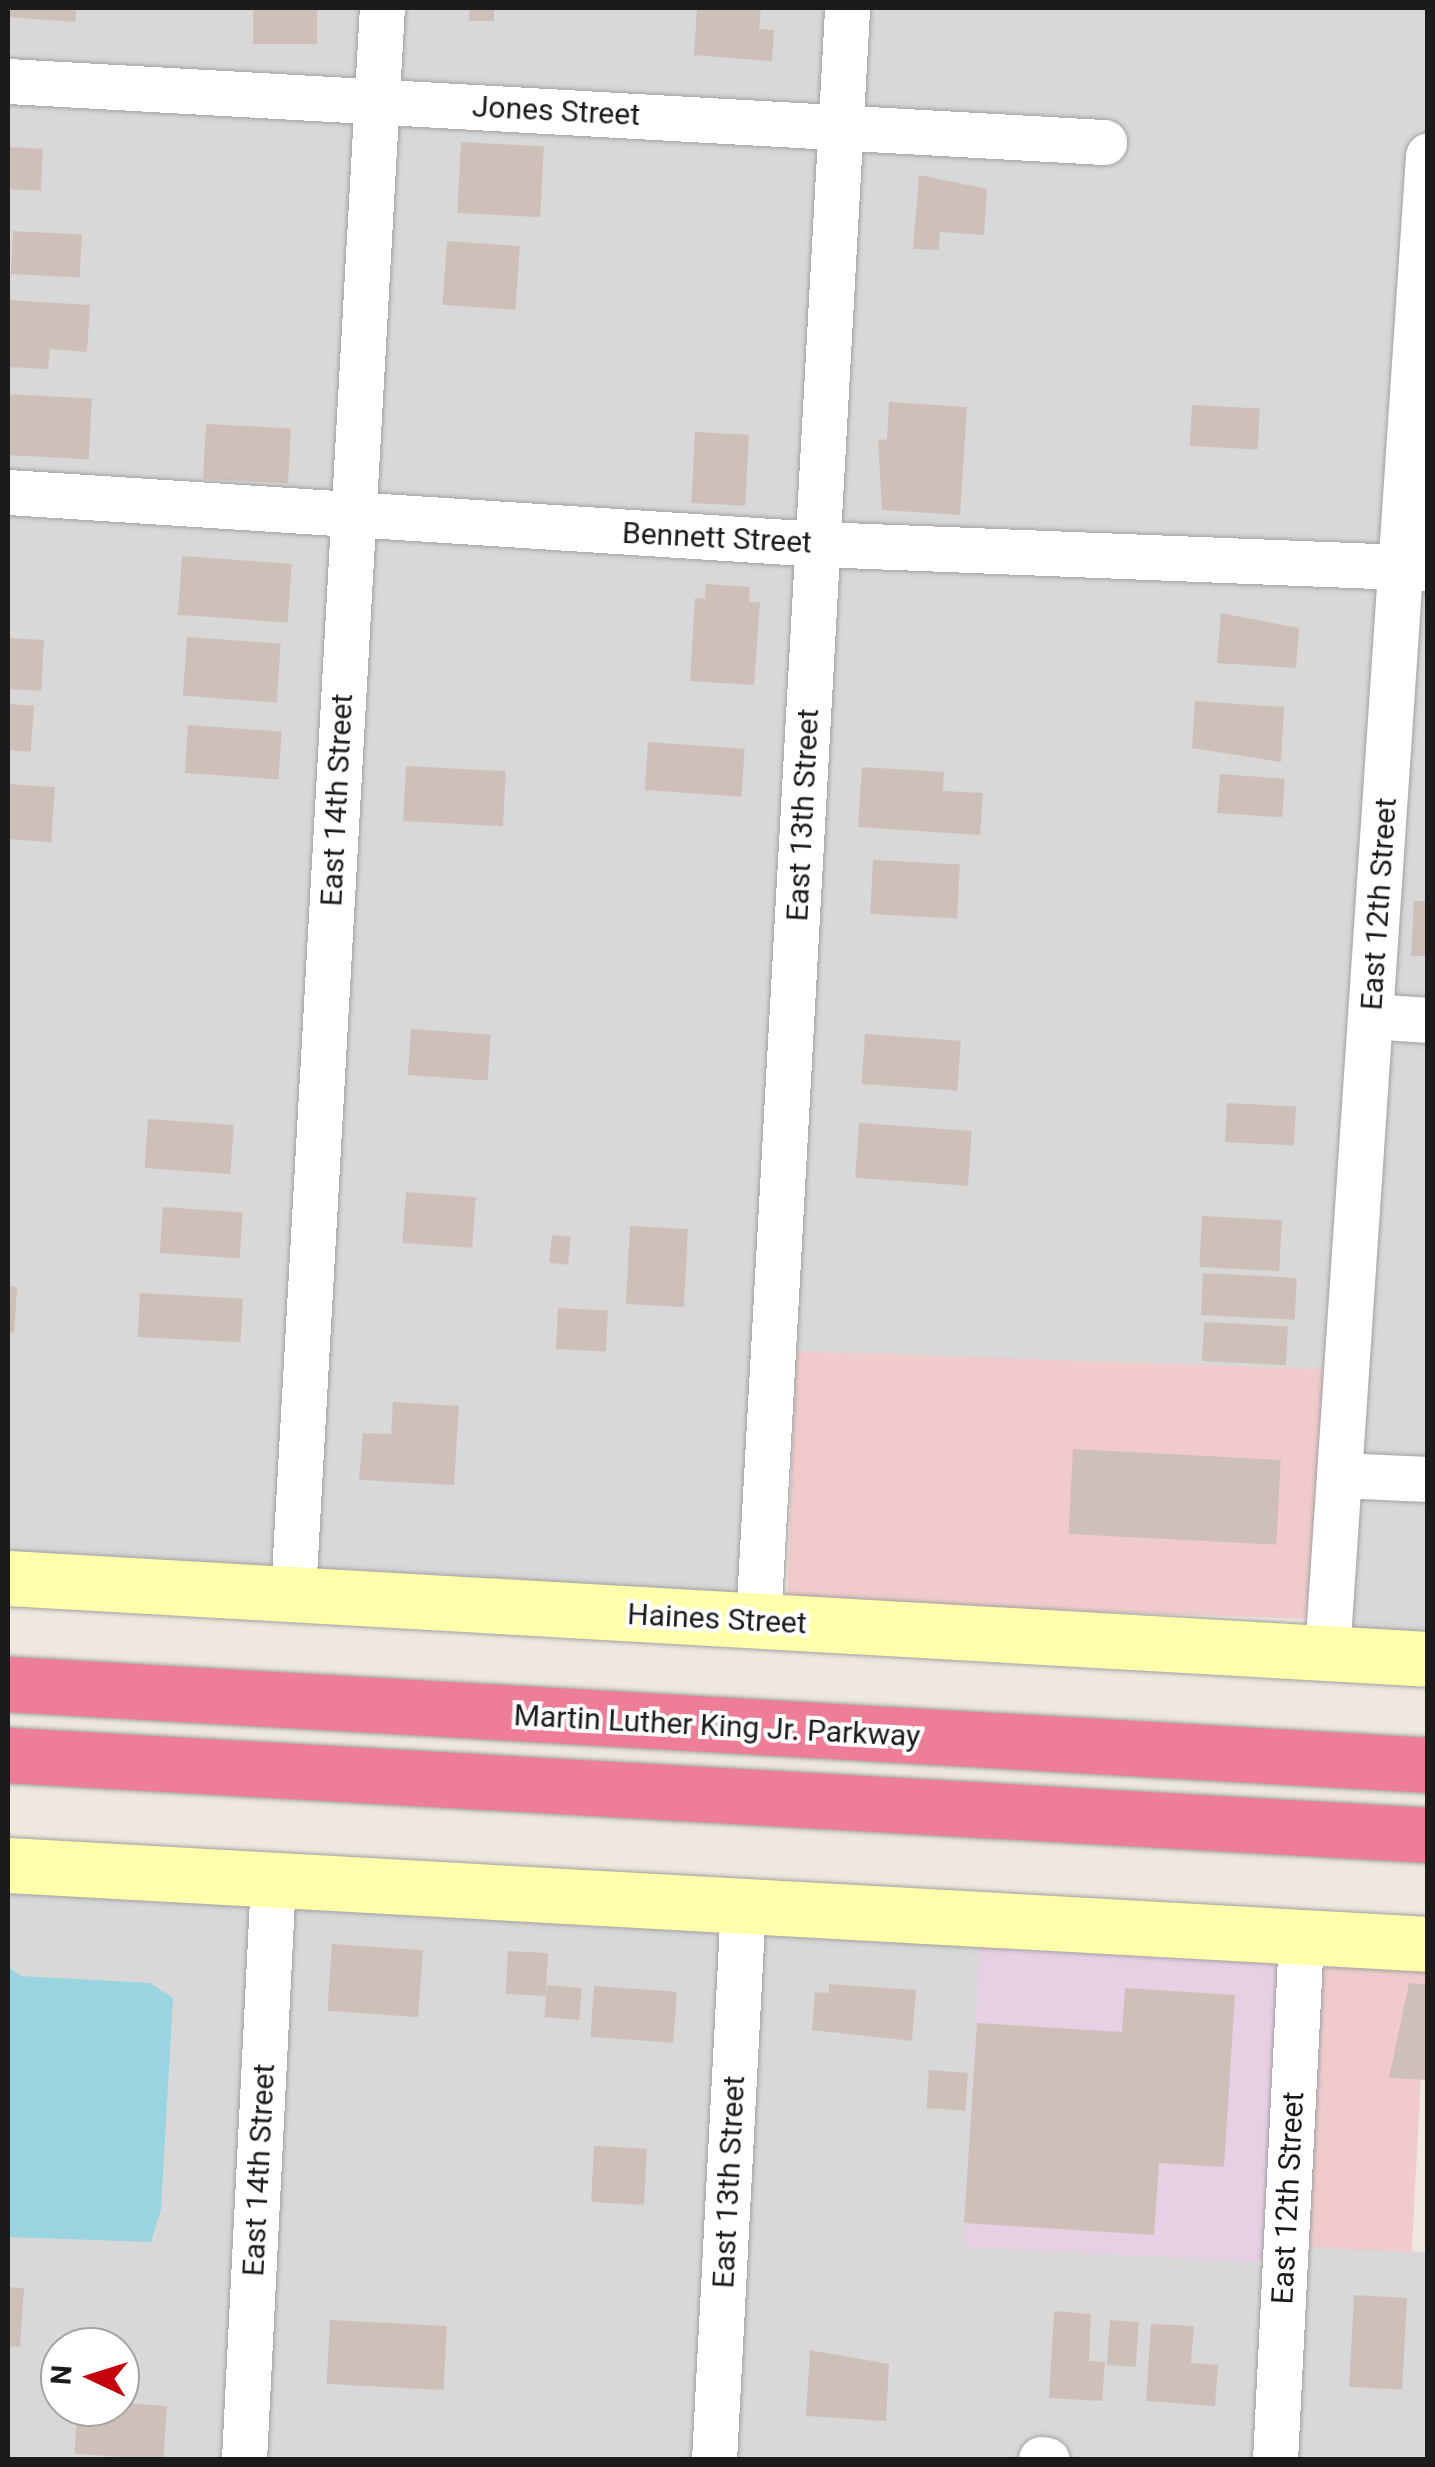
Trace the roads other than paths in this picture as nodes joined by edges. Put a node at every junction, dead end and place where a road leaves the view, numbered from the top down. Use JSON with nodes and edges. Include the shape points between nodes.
{"nodes":[{"id":1,"x":382,"y":8,"type":"edge"},
{"id":2,"x":847,"y":8,"type":"edge"},
{"id":3,"x":8,"y":81,"type":"edge"},
{"id":4,"x":378,"y":102,"type":"junction"},
{"id":5,"x":840,"y":124,"type":"junction"},
{"id":6,"x":1104,"y":142,"type":"dead end"},
{"id":7,"x":1428,"y":155,"type":"edge"},
{"id":8,"x":8,"y":492,"type":"edge"},
{"id":9,"x":353,"y":517,"type":"junction"},
{"id":10,"x":818,"y":544,"type":"junction"},
{"id":11,"x":1415,"y":567,"type":"edge"},
{"id":12,"x":1371,"y":1016,"type":"junction"},
{"id":13,"x":1428,"y":1020,"type":"edge"},
{"id":14,"x":1340,"y":1475,"type":"junction"},
{"id":15,"x":1428,"y":1479,"type":"edge"},
{"id":16,"x":8,"y":1578,"type":"edge"},
{"id":17,"x":293,"y":1593,"type":"junction"},
{"id":18,"x":758,"y":1622,"type":"junction"},
{"id":19,"x":1327,"y":1654,"type":"junction"},
{"id":20,"x":1428,"y":1659,"type":"edge"},
{"id":21,"x":8,"y":1684,"type":"edge"},
{"id":22,"x":8,"y":1755,"type":"edge"},
{"id":23,"x":1428,"y":1765,"type":"edge"},
{"id":24,"x":1428,"y":1835,"type":"edge"},
{"id":25,"x":8,"y":1865,"type":"edge"},
{"id":26,"x":273,"y":1880,"type":"junction"},
{"id":27,"x":743,"y":1905,"type":"junction"},
{"id":28,"x":1300,"y":1937,"type":"junction"},
{"id":29,"x":1428,"y":1944,"type":"edge"},
{"id":30,"x":244,"y":2460,"type":"edge"},
{"id":31,"x":714,"y":2460,"type":"edge"},
{"id":32,"x":1275,"y":2460,"type":"edge"}],
"edges":[{"from":1,"to":4,"type":"street","name":"East 14th Street"},
{"from":2,"to":5,"type":"street","name":"East 13th Street"},
{"from":3,"to":4,"type":"street","name":"Jones Street"},
{"from":4,"to":5,"type":"street","name":"Jones Street"},
{"from":4,"to":9,"type":"street","name":"East 14th Street"},
{"from":5,"to":6,"type":"street","name":"Jones Street"},
{"from":5,"to":10,"type":"street","name":"East 13th Street"},
{"from":7,"to":11,"type":"street","name":"East 12th Street"},
{"from":8,"to":9,"type":"street","name":"Bennett Street"},
{"from":9,"to":10,"type":"street","name":"Bennett Street"},
{"from":9,"to":17,"type":"street","name":"East 14th Street"},
{"from":10,"to":11,"type":"street","name":"Bennett Street"},
{"from":10,"to":18,"type":"street","name":"East 13th Street"},
{"from":11,"to":12,"type":"street","name":"East 12th Street"},
{"from":12,"to":13,"type":"street"},
{"from":12,"to":14,"type":"street","name":"East 12th Street"},
{"from":14,"to":15,"type":"street"},
{"from":14,"to":19,"type":"street","name":"East 12th Street"},
{"from":16,"to":17,"type":"street","name":"Haines Street"},
{"from":17,"to":18,"type":"street","name":"Haines Street"},
{"from":18,"to":19,"type":"street","name":"Haines Street"},
{"from":19,"to":20,"type":"street","name":"Haines Street"},
{"from":21,"to":23,"type":"highway","name":"Martin Luther King Jr. Parkway"},
{"from":22,"to":24,"type":"highway"},
{"from":25,"to":26,"type":"street"},
{"from":26,"to":27,"type":"street"},
{"from":26,"to":30,"type":"street","name":"East 14th Street"},
{"from":27,"to":28,"type":"street"},
{"from":27,"to":31,"type":"street","name":"East 13th Street"},
{"from":28,"to":29,"type":"street"},
{"from":28,"to":32,"type":"street","name":"East 12th Street"}]}
